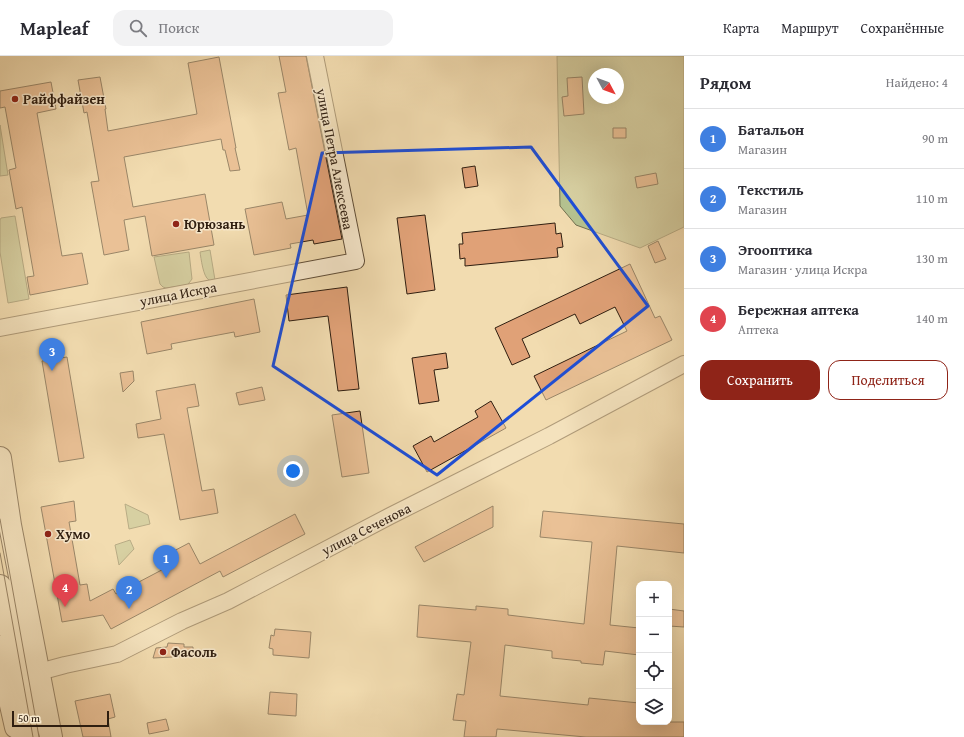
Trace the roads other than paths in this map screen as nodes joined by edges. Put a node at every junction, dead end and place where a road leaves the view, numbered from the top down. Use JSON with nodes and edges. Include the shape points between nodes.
{"nodes":[{"id":1,"x":315,"y":56,"type":"edge"},
{"id":2,"x":356,"y":261,"type":"joint"},
{"id":3,"x":0,"y":328,"type":"edge"},
{"id":4,"x":684,"y":364,"type":"edge"},
{"id":5,"x":0,"y":458,"type":"edge"},
{"id":6,"x":0,"y":488,"type":"edge"},
{"id":7,"x":10,"y":525,"type":"junction"},
{"id":8,"x":0,"y":586,"type":"edge"},
{"id":9,"x":0,"y":646,"type":"edge"},
{"id":10,"x":39,"y":672,"type":"junction"},
{"id":11,"x":18,"y":737,"type":"edge"},
{"id":12,"x":28,"y":737,"type":"edge"},
{"id":13,"x":43,"y":737,"type":"edge"},
{"id":14,"x":51,"y":737,"type":"edge"}],
"edges":[{"from":1,"to":2,"type":"street","name":"улица Петра Алексеева"},
{"from":2,"to":3,"type":"street","name":"улица Искра"},
{"from":4,"to":10,"type":"street","name":"улица Сеченова","via":[[228,601],[117,654]]},
{"from":5,"to":7,"type":"main road"},
{"from":6,"to":7,"type":"main road"},
{"from":7,"to":10,"type":"main road"},
{"from":7,"to":13,"type":"main road","via":[[30,687]]},
{"from":8,"to":12,"type":"main road","via":[[24,689]]},
{"from":9,"to":11,"type":"main road"},
{"from":10,"to":14,"type":"main road"}]}
